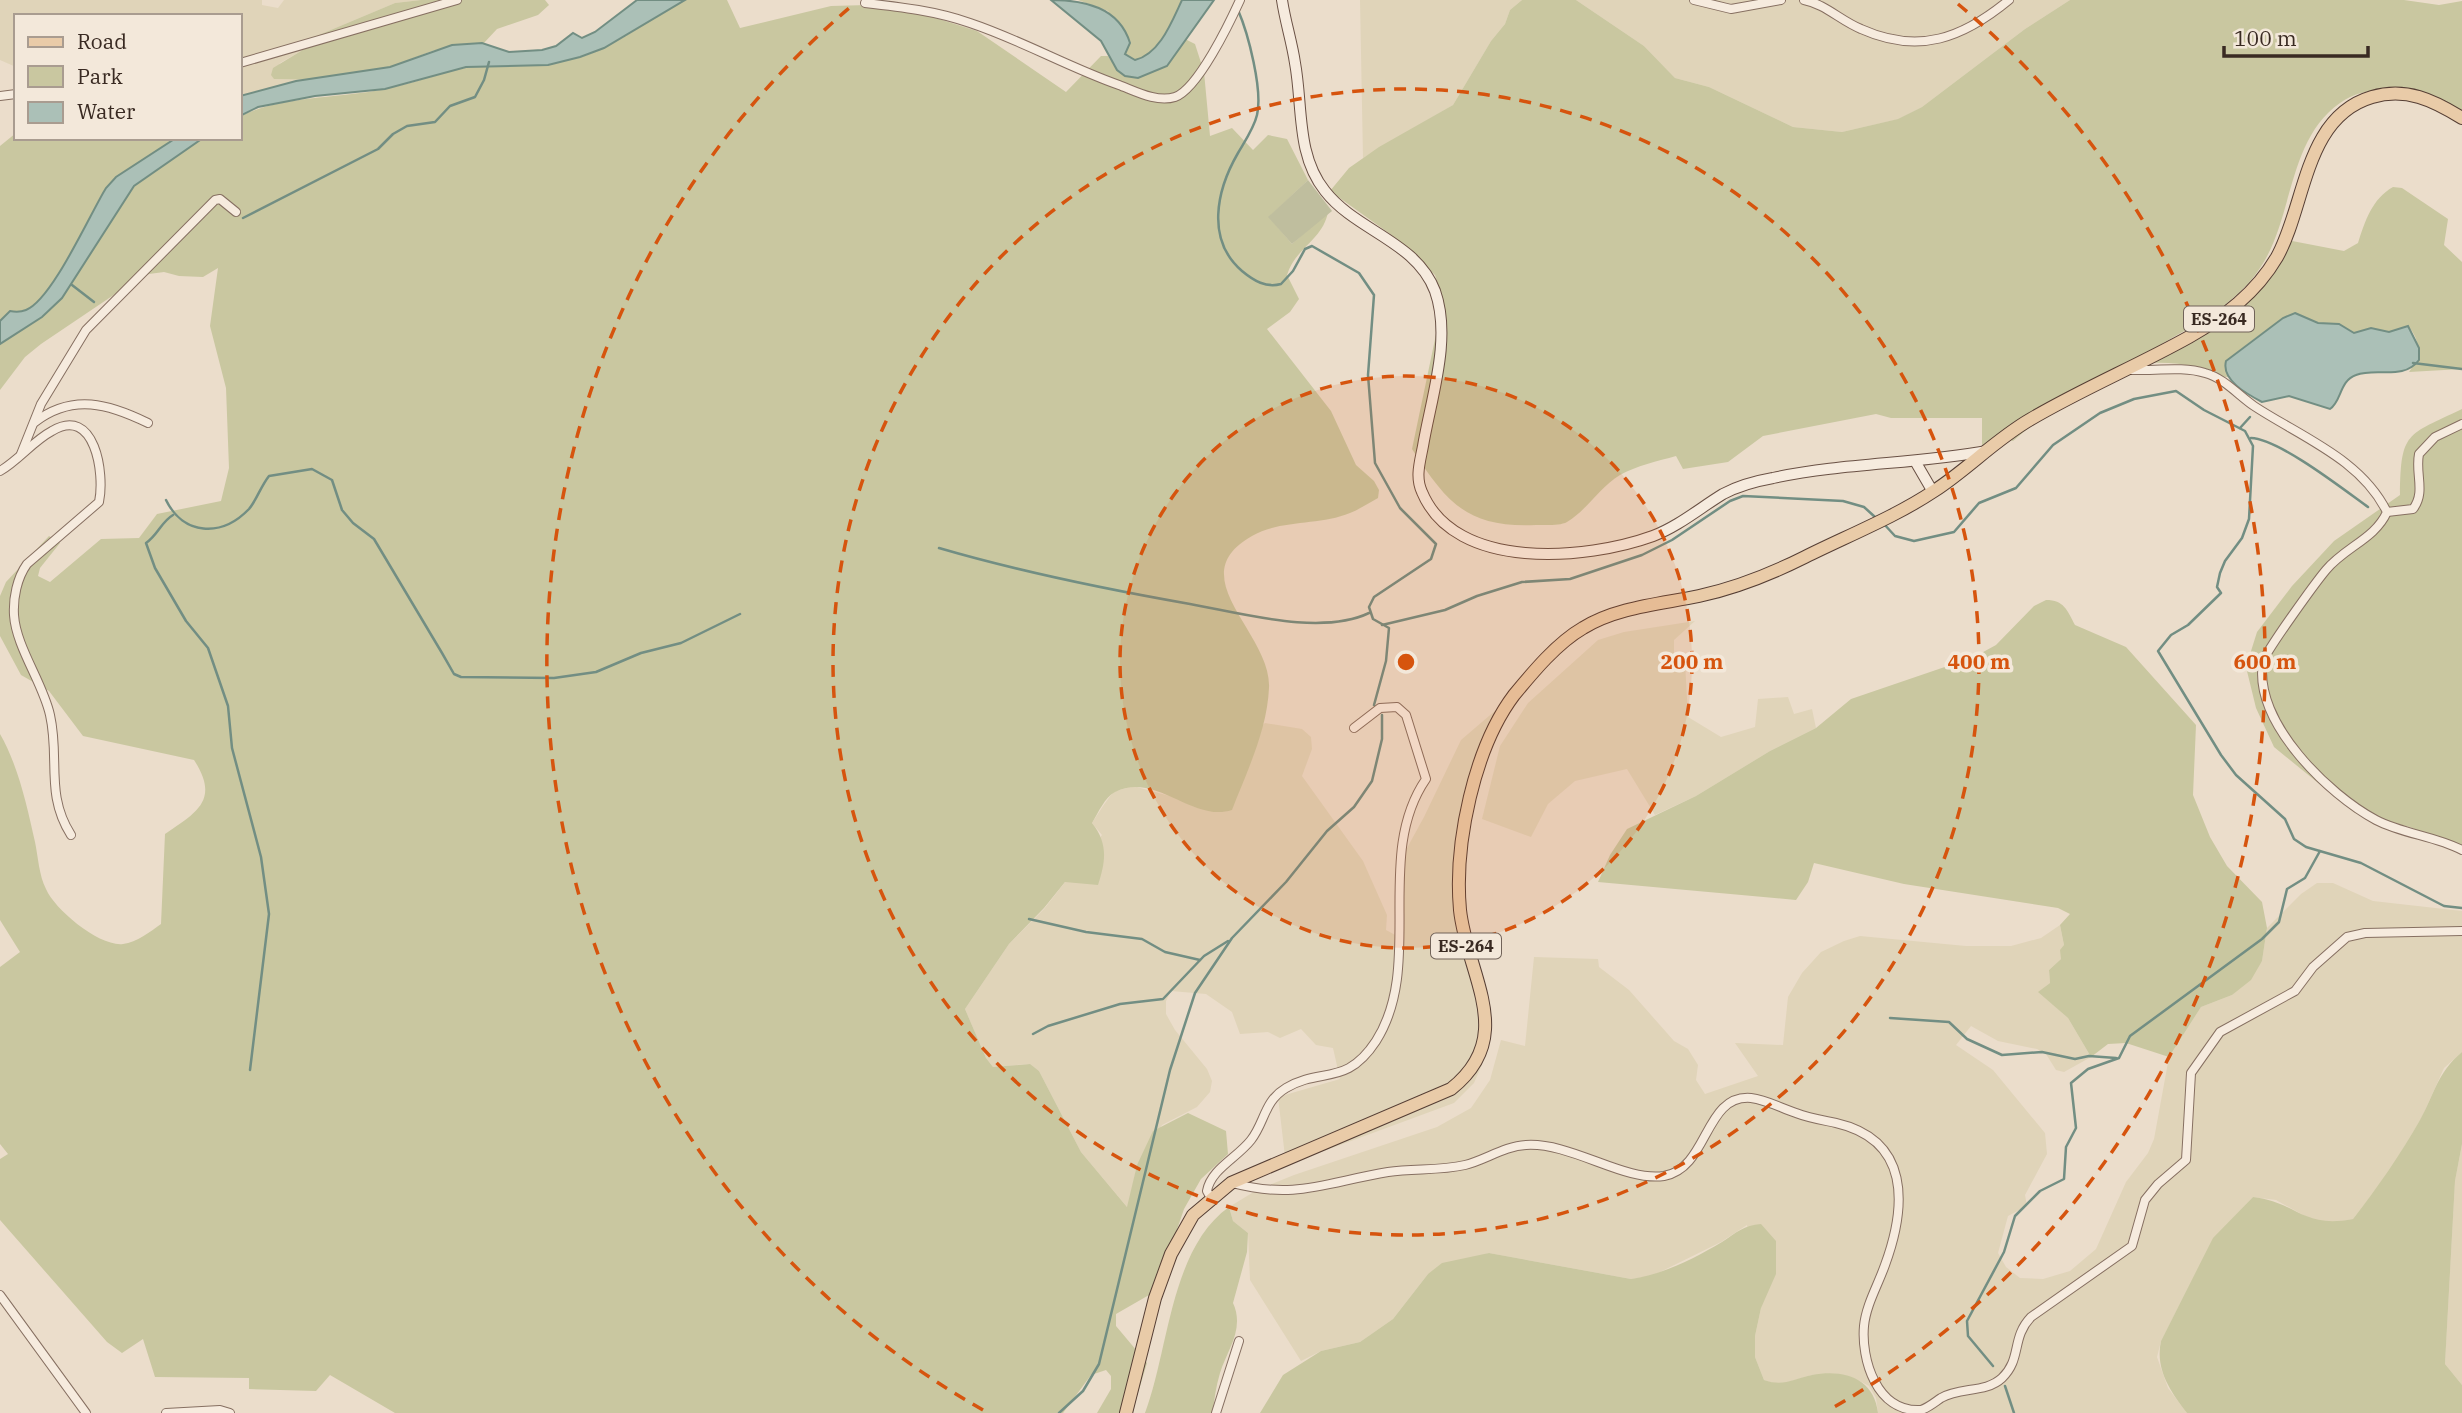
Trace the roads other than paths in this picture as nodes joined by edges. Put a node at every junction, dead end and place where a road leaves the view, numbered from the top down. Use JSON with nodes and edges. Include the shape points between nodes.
{"nodes":[{"id":1,"x":457,"y":0,"type":"edge"},
{"id":2,"x":1240,"y":0,"type":"edge"},
{"id":3,"x":1282,"y":0,"type":"edge"},
{"id":4,"x":1694,"y":0,"type":"edge"},
{"id":5,"x":1781,"y":0,"type":"edge"},
{"id":6,"x":1804,"y":0,"type":"edge"},
{"id":7,"x":2009,"y":0,"type":"edge"},
{"id":8,"x":865,"y":3,"type":"dead end"},
{"id":9,"x":242,"y":62,"type":"edge"},
{"id":10,"x":2462,"y":118,"type":"edge"},
{"id":11,"x":236,"y":212,"type":"dead end"},
{"id":12,"x":2127,"y":370,"type":"junction"},
{"id":13,"x":148,"y":423,"type":"dead end"},
{"id":14,"x":32,"y":424,"type":"junction"},
{"id":15,"x":2462,"y":424,"type":"edge"},
{"id":16,"x":1987,"y":451,"type":"junction"},
{"id":17,"x":20,"y":457,"type":"junction"},
{"id":18,"x":1915,"y":461,"type":"junction"},
{"id":19,"x":0,"y":471,"type":"edge"},
{"id":20,"x":1933,"y":492,"type":"junction"},
{"id":21,"x":2387,"y":512,"type":"junction"},
{"id":22,"x":1354,"y":728,"type":"dead end"},
{"id":23,"x":71,"y":835,"type":"dead end"},
{"id":24,"x":2462,"y":850,"type":"edge"},
{"id":25,"x":2462,"y":931,"type":"edge"},
{"id":26,"x":1231,"y":1183,"type":"junction"},
{"id":27,"x":1211,"y":1198,"type":"junction"},
{"id":28,"x":0,"y":1296,"type":"edge"},
{"id":29,"x":1239,"y":1341,"type":"dead end"},
{"id":30,"x":86,"y":1413,"type":"edge"},
{"id":31,"x":166,"y":1413,"type":"edge"},
{"id":32,"x":230,"y":1413,"type":"edge"},
{"id":33,"x":1126,"y":1413,"type":"edge"},
{"id":34,"x":1216,"y":1413,"type":"edge"}],
"edges":[{"from":1,"to":9,"type":"street"},
{"from":2,"to":8,"type":"street","via":[[1193,80],[1177,97],[1167,98],[1108,81],[969,23],[920,9]]},
{"from":3,"to":18,"type":"street","via":[[1315,178],[1335,202],[1413,257],[1426,273],[1440,307],[1439,355],[1418,480],[1428,504],[1450,527],[1467,538],[1510,552],[1590,552],[1655,535],[1746,485],[1836,468]]},
{"from":4,"to":5,"type":"street","via":[[1731,9]]},
{"from":6,"to":7,"type":"street","via":[[1861,29],[1905,41],[1960,33]]},
{"from":10,"to":12,"type":"main road","number":"ES-264","via":[[2440,104],[2405,93],[2378,95],[2348,107],[2317,149],[2289,233],[2265,276],[2219,319]]},
{"from":11,"to":14,"type":"street","via":[[215,200],[96,318]]},
{"from":12,"to":16,"type":"main road","number":"ES-264","via":[[2026,422]]},
{"from":12,"to":21,"type":"street","via":[[2191,369],[2218,378],[2339,458],[2378,494]]},
{"from":13,"to":14,"type":"street","via":[[111,406],[86,403],[54,409]]},
{"from":14,"to":17,"type":"street"},
{"from":15,"to":21,"type":"street","via":[[2435,437],[2420,454],[2420,501],[2413,509]]},
{"from":16,"to":18,"type":"street"},
{"from":16,"to":20,"type":"main road","number":"ES-264"},
{"from":17,"to":19,"type":"street"},
{"from":17,"to":23,"type":"street","via":[[52,430],[79,428],[94,442],[102,478],[96,507],[27,564],[19,575],[15,600],[15,621],[51,718],[54,792],[59,816]]},
{"from":18,"to":20,"type":"street"},
{"from":20,"to":26,"type":"main road","number":"ES-264","via":[[1773,573],[1599,620],[1581,629],[1541,666],[1503,710],[1491,734],[1463,833],[1461,914],[1485,1011],[1486,1029],[1476,1063],[1466,1077],[1430,1099]]},
{"from":21,"to":24,"type":"street","via":[[2381,526],[2325,570],[2268,650],[2265,691],[2291,746],[2343,797],[2379,822]]},
{"from":22,"to":27,"type":"street","via":[[1380,708],[1396,707],[1406,715],[1426,779],[1413,797],[1401,851],[1397,960],[1386,1023],[1350,1069],[1288,1087],[1273,1097],[1253,1137],[1209,1181]]},
{"from":25,"to":26,"type":"street","via":[[2347,937],[2313,967],[2295,991],[2220,1032],[2191,1073],[2186,1160],[2146,1200],[2132,1246],[2026,1323],[2018,1336],[2015,1361],[1994,1384],[1949,1394],[1921,1410],[1902,1410],[1881,1398],[1866,1360],[1864,1324],[1894,1241],[1896,1167],[1867,1134],[1850,1126],[1741,1098],[1726,1103],[1683,1167],[1662,1176],[1525,1145],[1451,1168],[1392,1171],[1285,1192]]},
{"from":26,"to":27,"type":"main road","number":"ES-264"},
{"from":27,"to":33,"type":"main road","number":"ES-264","via":[[1193,1215],[1171,1254]]},
{"from":28,"to":30,"type":"street"},
{"from":29,"to":34,"type":"street"},
{"from":31,"to":32,"type":"street"}]}
